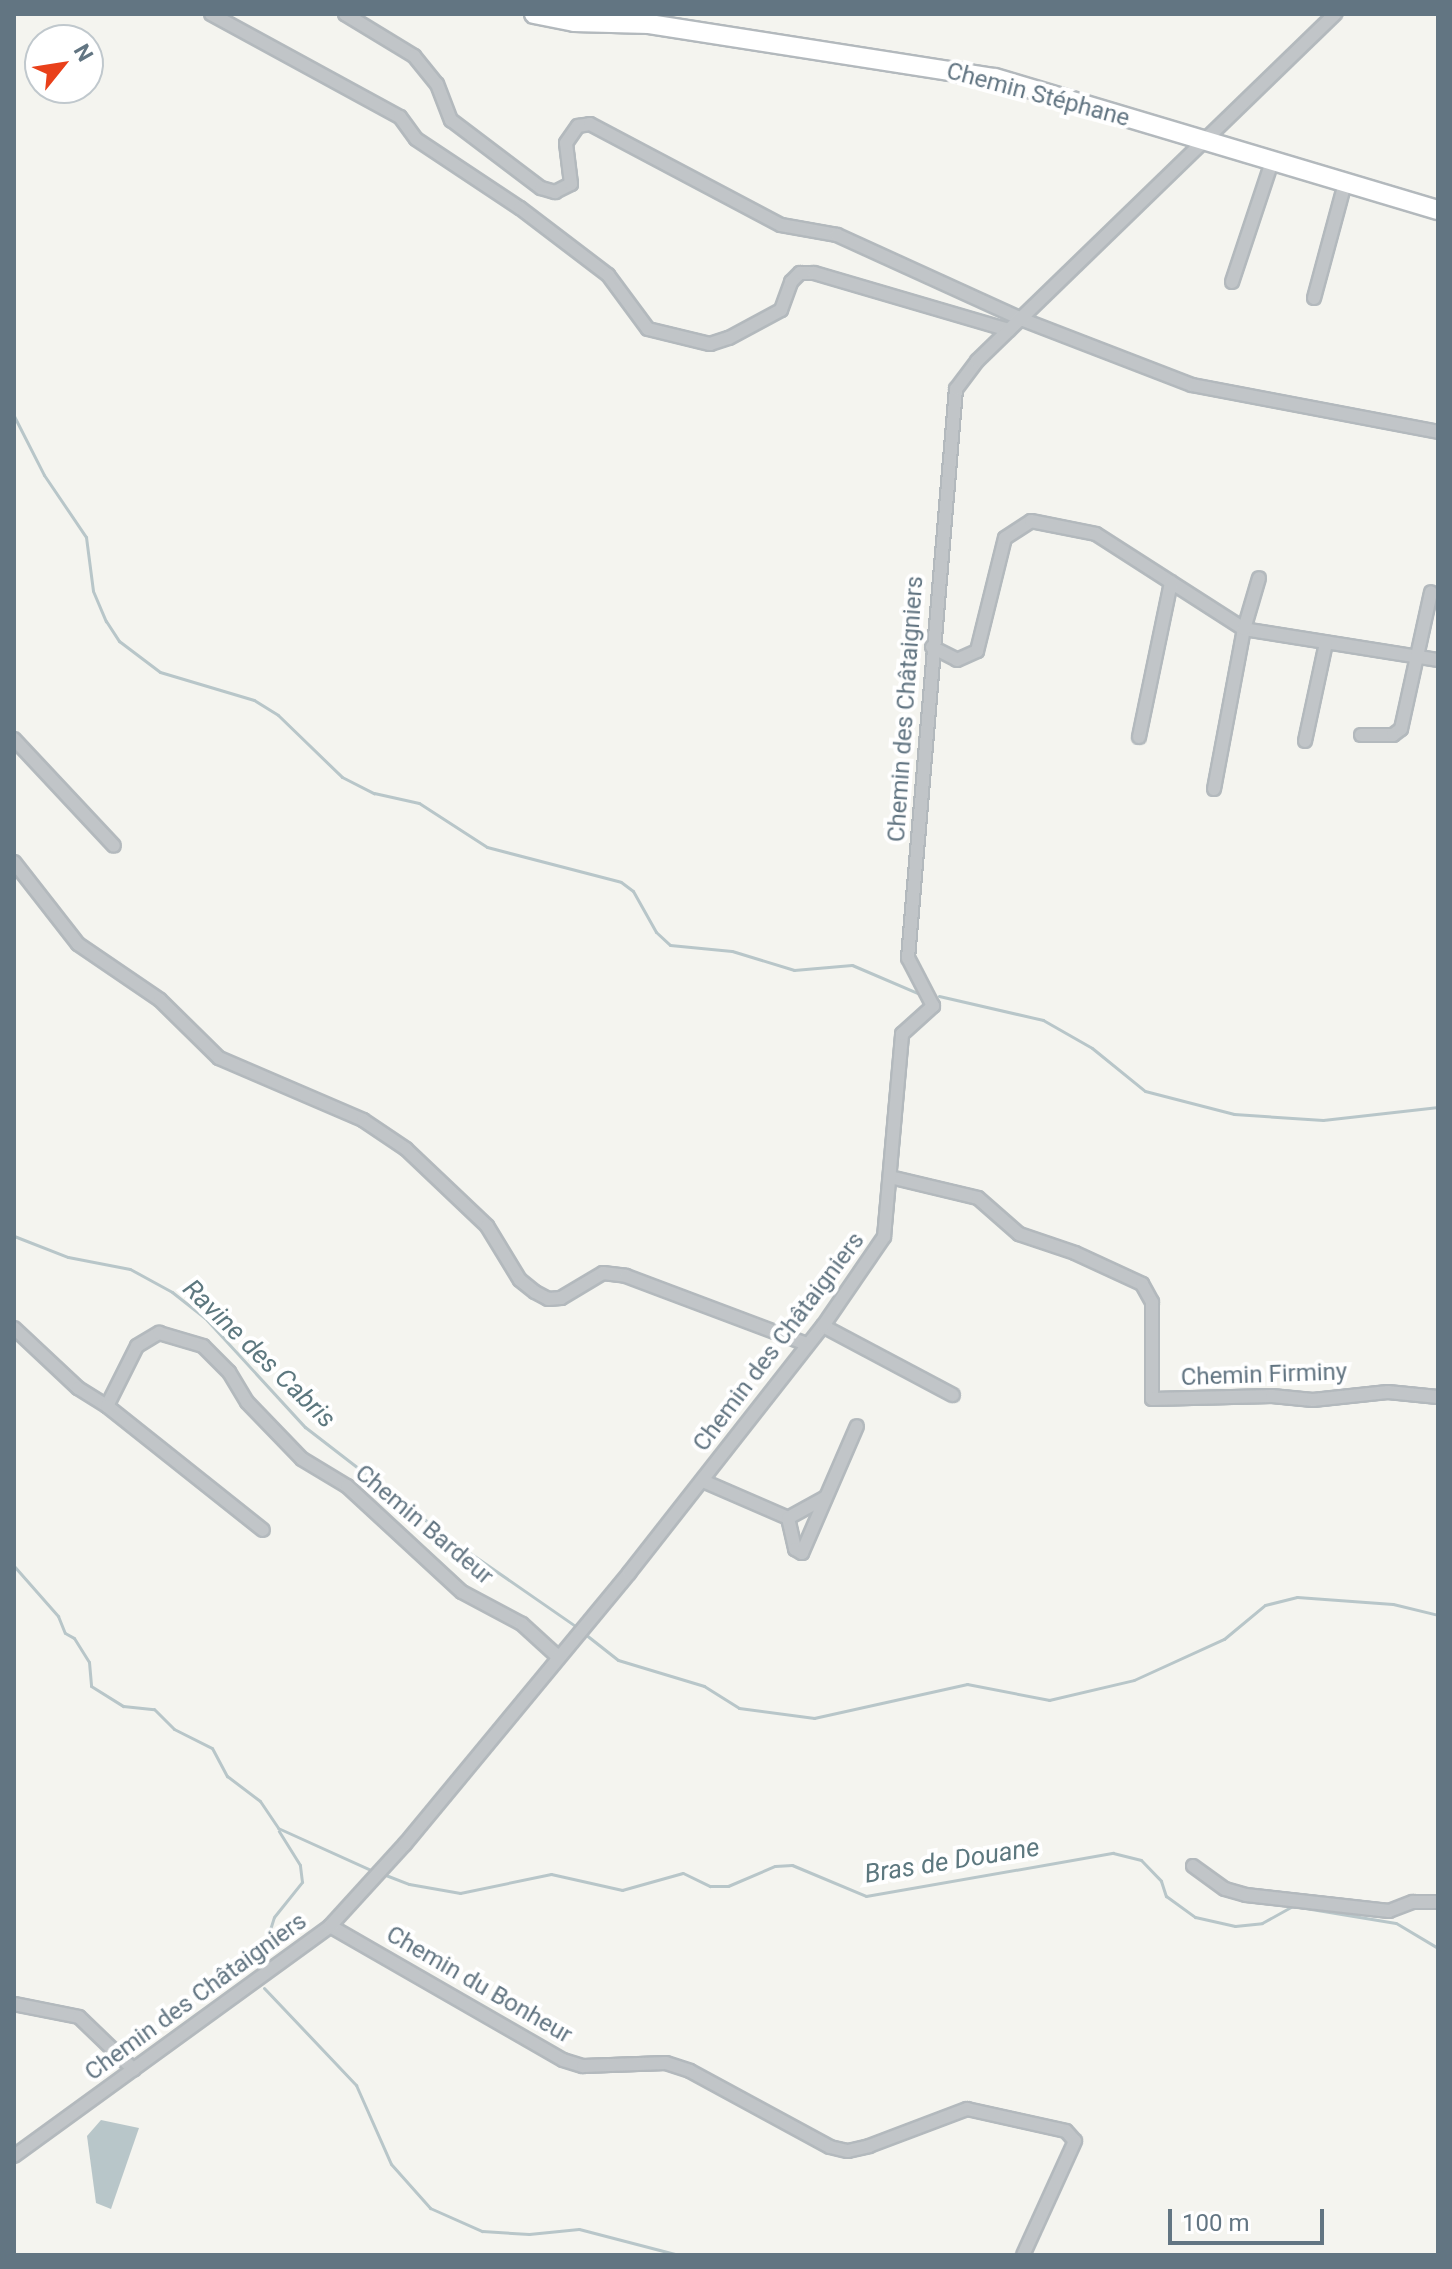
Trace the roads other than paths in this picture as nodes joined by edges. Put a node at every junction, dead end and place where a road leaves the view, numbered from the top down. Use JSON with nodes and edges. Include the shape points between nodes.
{"nodes":[{"id":1,"x":211,"y":14,"type":"edge"},
{"id":2,"x":345,"y":14,"type":"edge"},
{"id":3,"x":534,"y":14,"type":"edge"},
{"id":4,"x":1335,"y":14,"type":"edge"},
{"id":5,"x":1203,"y":142,"type":"junction"},
{"id":6,"x":1272,"y":162,"type":"junction"},
{"id":7,"x":1345,"y":183,"type":"junction"},
{"id":8,"x":534,"y":184,"type":"junction"},
{"id":9,"x":520,"y":208,"type":"junction"},
{"id":10,"x":1438,"y":210,"type":"edge"},
{"id":11,"x":1232,"y":282,"type":"dead end"},
{"id":12,"x":1314,"y":298,"type":"dead end"},
{"id":13,"x":1021,"y":319,"type":"junction"},
{"id":14,"x":1009,"y":330,"type":"junction"},
{"id":15,"x":1438,"y":432,"type":"edge"},
{"id":16,"x":1259,"y":578,"type":"dead end"},
{"id":17,"x":1171,"y":582,"type":"junction"},
{"id":18,"x":1431,"y":592,"type":"dead end"},
{"id":19,"x":1244,"y":629,"type":"junction"},
{"id":20,"x":1326,"y":643,"type":"junction"},
{"id":21,"x":932,"y":647,"type":"junction"},
{"id":22,"x":1413,"y":660,"type":"junction"},
{"id":23,"x":1438,"y":660,"type":"edge"},
{"id":24,"x":1361,"y":735,"type":"dead end"},
{"id":25,"x":1139,"y":737,"type":"dead end"},
{"id":26,"x":14,"y":739,"type":"edge"},
{"id":27,"x":1305,"y":741,"type":"dead end"},
{"id":28,"x":1214,"y":789,"type":"dead end"},
{"id":29,"x":114,"y":846,"type":"dead end"},
{"id":30,"x":14,"y":862,"type":"edge"},
{"id":31,"x":890,"y":1177,"type":"junction"},
{"id":32,"x":823,"y":1326,"type":"junction"},
{"id":33,"x":14,"y":1328,"type":"edge"},
{"id":34,"x":807,"y":1344,"type":"junction"},
{"id":35,"x":953,"y":1395,"type":"dead end"},
{"id":36,"x":1438,"y":1397,"type":"edge"},
{"id":37,"x":107,"y":1406,"type":"junction"},
{"id":38,"x":857,"y":1426,"type":"dead end"},
{"id":39,"x":703,"y":1481,"type":"junction"},
{"id":40,"x":827,"y":1496,"type":"junction"},
{"id":41,"x":788,"y":1518,"type":"junction"},
{"id":42,"x":263,"y":1530,"type":"dead end"},
{"id":43,"x":557,"y":1656,"type":"junction"},
{"id":44,"x":1193,"y":1866,"type":"dead end"},
{"id":45,"x":1438,"y":1902,"type":"edge"},
{"id":46,"x":330,"y":1926,"type":"junction"},
{"id":47,"x":14,"y":2004,"type":"edge"},
{"id":48,"x":134,"y":2070,"type":"junction"},
{"id":49,"x":14,"y":2156,"type":"edge"},
{"id":50,"x":1023,"y":2255,"type":"edge"}],
"edges":[{"from":1,"to":9,"type":"street","via":[[371,106],[400,117],[416,139]]},
{"from":2,"to":8,"type":"street","via":[[420,61],[437,84],[451,120]]},
{"from":3,"to":5,"type":"main road","name":"Chemin Stéphane","via":[[574,22],[649,24],[929,65],[995,78]]},
{"from":4,"to":5,"type":"street","name":"Chemin des Châtaigniers"},
{"from":5,"to":6,"type":"main road","name":"Chemin Stéphane"},
{"from":5,"to":13,"type":"street","name":"Chemin des Châtaigniers"},
{"from":6,"to":7,"type":"main road","name":"Chemin Stéphane"},
{"from":6,"to":11,"type":"street"},
{"from":7,"to":10,"type":"main road","name":"Chemin Stéphane"},
{"from":7,"to":12,"type":"street"},
{"from":8,"to":9,"type":"street"},
{"from":8,"to":13,"type":"street","via":[[555,192],[571,184],[566,143],[578,126],[590,124],[781,225],[837,235]]},
{"from":9,"to":14,"type":"street","via":[[608,275],[648,329],[671,337],[710,344],[729,338],[781,310],[800,273]]},
{"from":13,"to":14,"type":"street","name":"Chemin des Châtaigniers"},
{"from":13,"to":15,"type":"street","via":[[1192,385]]},
{"from":14,"to":21,"type":"street","name":"Chemin des Châtaigniers","via":[[956,389]]},
{"from":16,"to":19,"type":"street"},
{"from":17,"to":19,"type":"street"},
{"from":17,"to":21,"type":"street","via":[[1096,534],[1031,521],[1005,538],[977,651],[957,660]]},
{"from":17,"to":25,"type":"street"},
{"from":18,"to":22,"type":"street"},
{"from":19,"to":20,"type":"street"},
{"from":19,"to":28,"type":"street"},
{"from":20,"to":22,"type":"street"},
{"from":20,"to":27,"type":"street"},
{"from":21,"to":31,"type":"street","name":"Chemin des Châtaigniers","via":[[908,958],[933,1006],[902,1034]]},
{"from":22,"to":23,"type":"street"},
{"from":22,"to":24,"type":"street","via":[[1401,729],[1393,735]]},
{"from":26,"to":29,"type":"street"},
{"from":30,"to":34,"type":"street","via":[[78,944],[160,1000],[219,1058],[363,1120],[406,1149],[487,1226],[520,1280],[535,1292],[561,1298],[603,1273],[626,1276]]},
{"from":31,"to":32,"type":"street","name":"Chemin des Châtaigniers","via":[[884,1237]]},
{"from":31,"to":36,"type":"street","name":"Chemin Firminy","via":[[978,1198],[1019,1234],[1142,1284],[1152,1302],[1152,1399],[1313,1400],[1388,1392]]},
{"from":32,"to":34,"type":"street","name":"Chemin des Châtaigniers"},
{"from":32,"to":35,"type":"street"},
{"from":33,"to":37,"type":"street","via":[[78,1388]]},
{"from":34,"to":39,"type":"street","name":"Chemin des Châtaigniers"},
{"from":37,"to":42,"type":"street"},
{"from":37,"to":43,"type":"street","name":"Chemin Bardeur","via":[[137,1346],[159,1333],[203,1346],[302,1459],[347,1486],[462,1592],[522,1624]]},
{"from":38,"to":40,"type":"street"},
{"from":39,"to":41,"type":"street"},
{"from":39,"to":43,"type":"street","name":"Chemin des Châtaigniers"},
{"from":40,"to":41,"type":"street"},
{"from":40,"to":41,"type":"street","via":[[802,1553],[795,1549]]},
{"from":43,"to":46,"type":"street","name":"Chemin des Châtaigniers","via":[[414,1833]]},
{"from":44,"to":45,"type":"street","via":[[1225,1889],[1246,1895],[1389,1911],[1413,1902]]},
{"from":46,"to":48,"type":"street","name":"Chemin des Châtaigniers"},
{"from":46,"to":50,"type":"street","name":"Chemin du Bonheur","via":[[563,2060],[583,2066],[678,2067],[830,2147],[848,2151],[869,2146],[967,2109],[1066,2131],[1075,2141]]},
{"from":47,"to":48,"type":"street","via":[[79,2017]]},
{"from":48,"to":49,"type":"street","name":"Chemin des Châtaigniers"}]}
